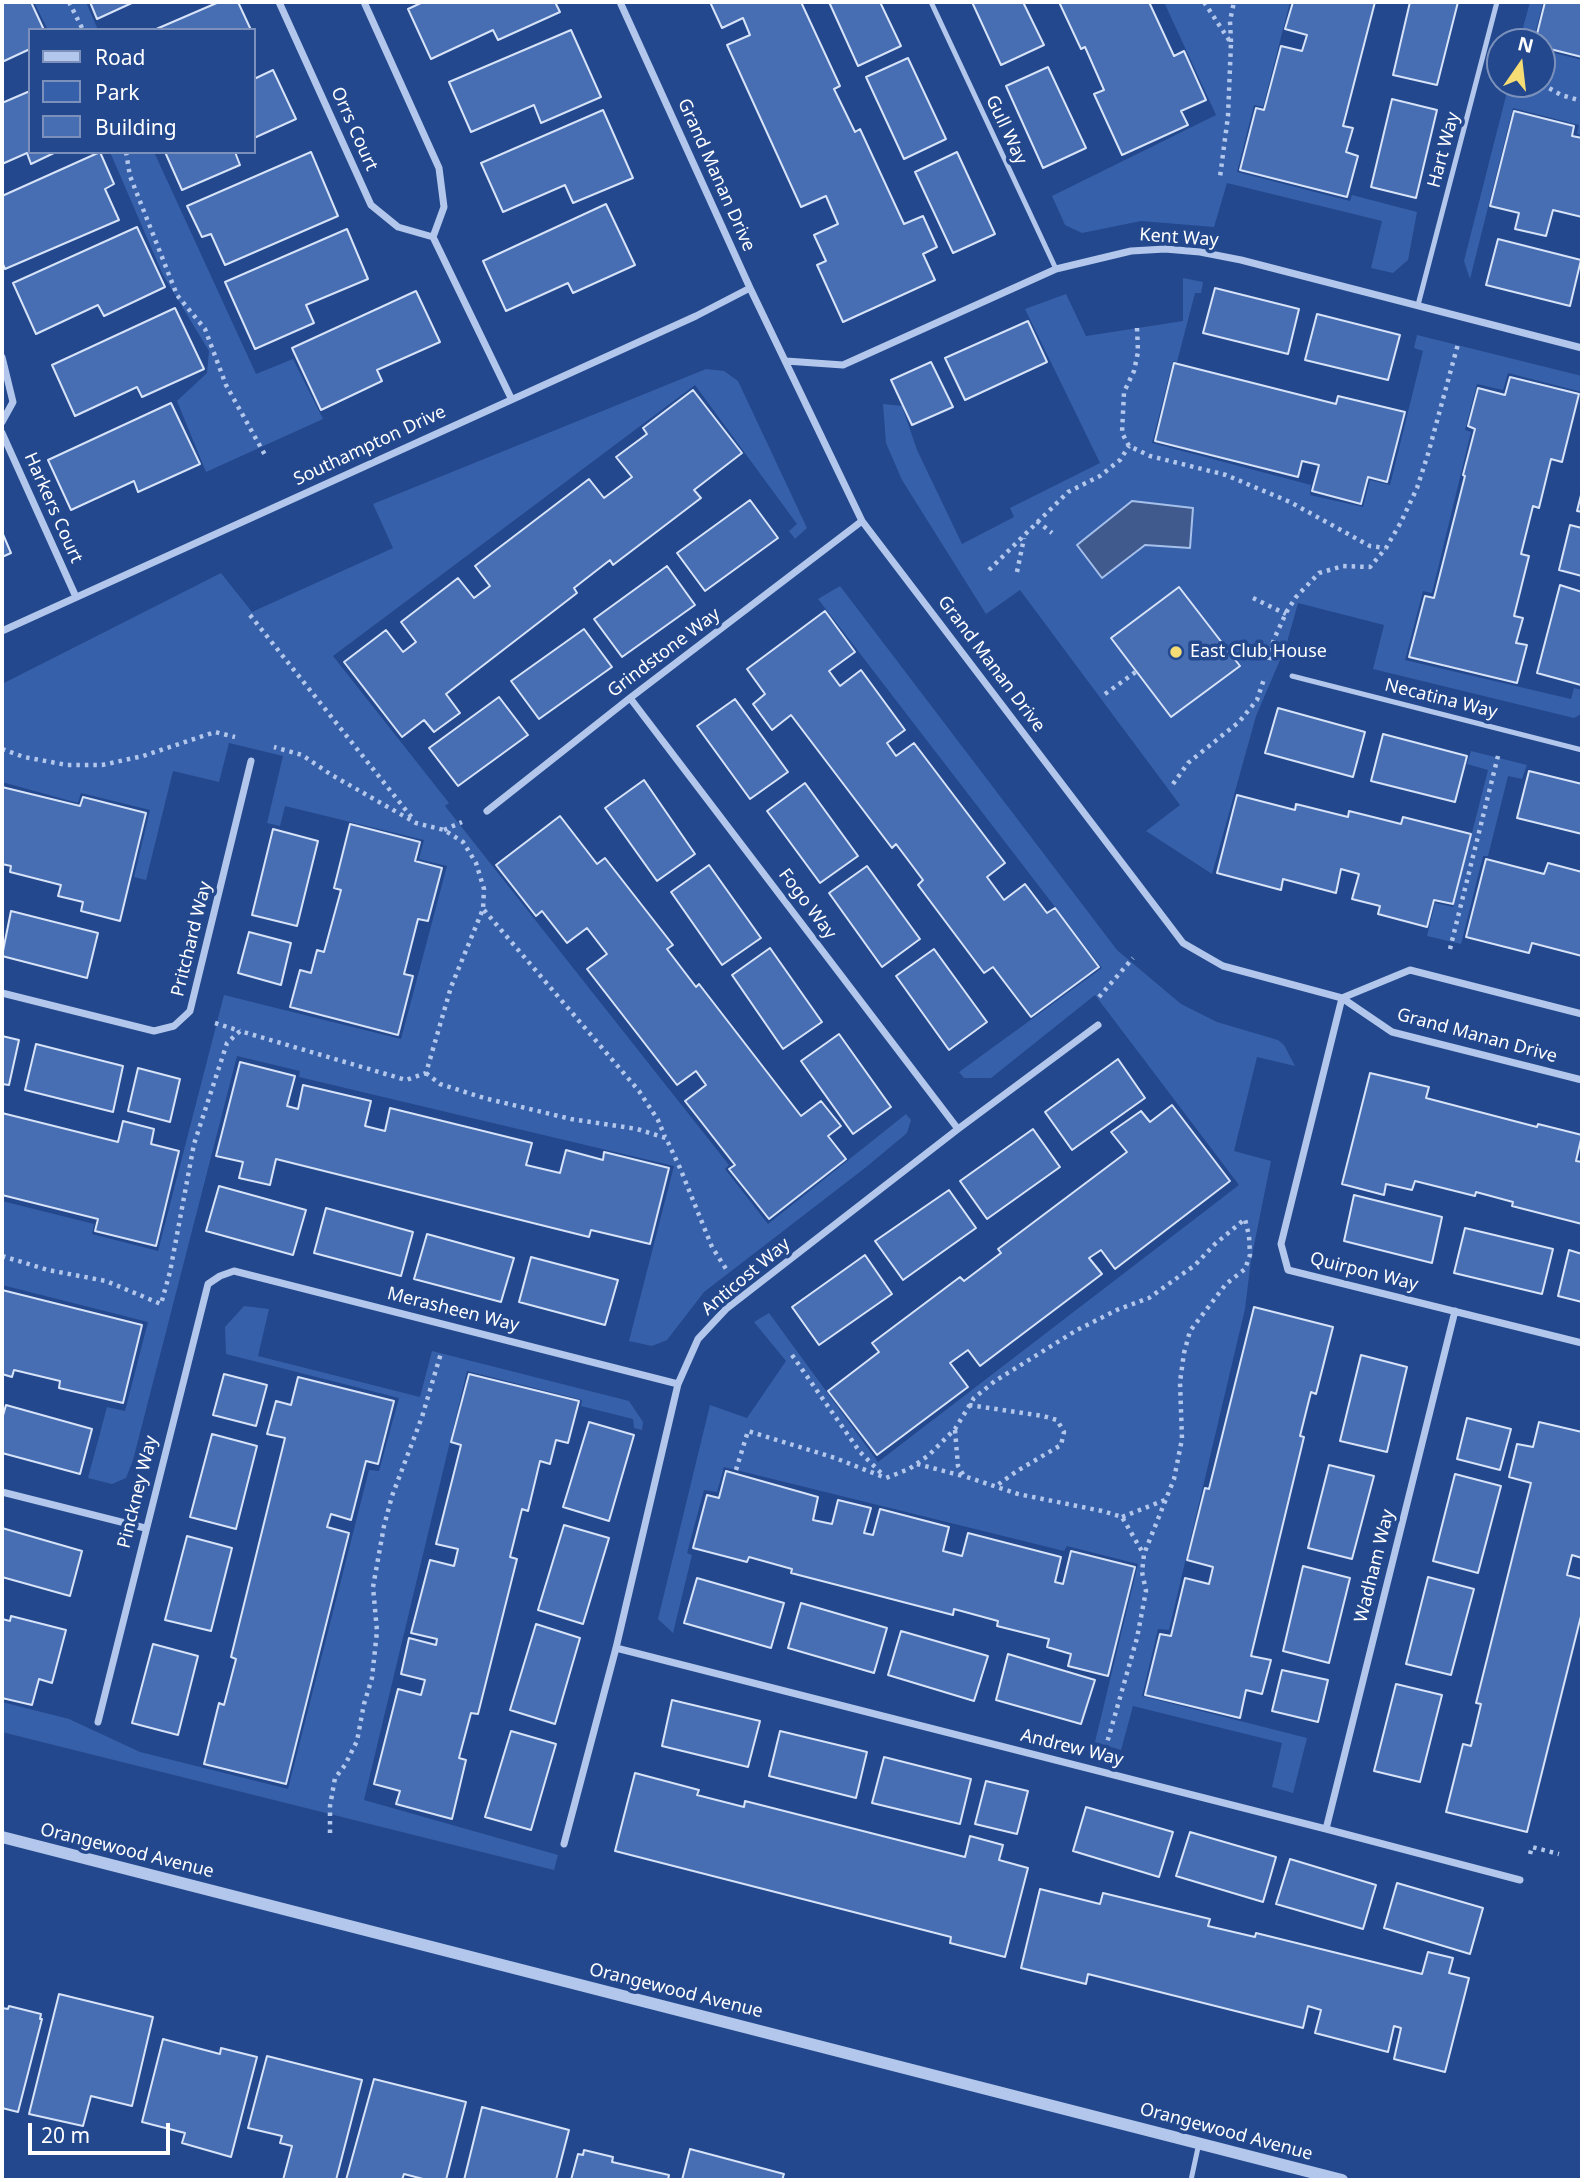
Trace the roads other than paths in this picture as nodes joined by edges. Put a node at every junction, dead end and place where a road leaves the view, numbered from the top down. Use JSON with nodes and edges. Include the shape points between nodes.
{"nodes":[{"id":1,"x":279,"y":2,"type":"edge"},
{"id":2,"x":364,"y":2,"type":"edge"},
{"id":3,"x":620,"y":2,"type":"edge"},
{"id":4,"x":931,"y":2,"type":"edge"},
{"id":5,"x":1497,"y":2,"type":"edge"},
{"id":6,"x":433,"y":237,"type":"junction"},
{"id":7,"x":1056,"y":269,"type":"junction"},
{"id":8,"x":750,"y":288,"type":"junction"},
{"id":9,"x":1418,"y":305,"type":"junction"},
{"id":10,"x":1582,"y":348,"type":"edge"},
{"id":11,"x":2,"y":357,"type":"edge"},
{"id":12,"x":786,"y":361,"type":"junction"},
{"id":13,"x":511,"y":398,"type":"junction"},
{"id":14,"x":2,"y":422,"type":"edge"},
{"id":15,"x":2,"y":433,"type":"edge"},
{"id":16,"x":862,"y":521,"type":"junction"},
{"id":17,"x":76,"y":597,"type":"junction"},
{"id":18,"x":2,"y":631,"type":"edge"},
{"id":19,"x":1292,"y":676,"type":"dead end"},
{"id":20,"x":630,"y":698,"type":"junction"},
{"id":21,"x":1582,"y":750,"type":"edge"},
{"id":22,"x":251,"y":761,"type":"dead end"},
{"id":23,"x":487,"y":811,"type":"dead end"},
{"id":24,"x":2,"y":993,"type":"edge"},
{"id":25,"x":1342,"y":998,"type":"junction"},
{"id":26,"x":1582,"y":1014,"type":"edge"},
{"id":27,"x":1098,"y":1025,"type":"road end"},
{"id":28,"x":1582,"y":1080,"type":"edge"},
{"id":29,"x":958,"y":1129,"type":"junction"},
{"id":30,"x":220,"y":1276,"type":"joint"},
{"id":31,"x":1455,"y":1311,"type":"junction"},
{"id":32,"x":1582,"y":1343,"type":"edge"},
{"id":33,"x":678,"y":1384,"type":"junction"},
{"id":34,"x":2,"y":1492,"type":"edge"},
{"id":35,"x":145,"y":1528,"type":"junction"},
{"id":36,"x":616,"y":1648,"type":"junction"},
{"id":37,"x":98,"y":1722,"type":"dead end"},
{"id":38,"x":1326,"y":1829,"type":"junction"},
{"id":39,"x":2,"y":1837,"type":"edge"},
{"id":40,"x":564,"y":1844,"type":"dead end"},
{"id":41,"x":1520,"y":1880,"type":"dead end"},
{"id":42,"x":1199,"y":2143,"type":"junction"},
{"id":43,"x":1191,"y":2180,"type":"edge"},
{"id":44,"x":1342,"y":2180,"type":"edge"}],
"edges":[{"from":1,"to":6,"type":"street","name":"Orrs Court","via":[[371,205],[398,227]]},
{"from":2,"to":6,"type":"street","via":[[439,168],[444,207]]},
{"from":3,"to":8,"type":"street","name":"Grand Manan Drive"},
{"from":4,"to":7,"type":"lane","name":"Gull Way"},
{"from":5,"to":9,"type":"lane","name":"Hart Way"},
{"from":6,"to":13,"type":"street"},
{"from":7,"to":9,"type":"street","name":"Kent Way","via":[[1131,251],[1200,252]]},
{"from":7,"to":12,"type":"street","name":"Kent Way","via":[[844,365]]},
{"from":8,"to":12,"type":"street","name":"Grand Manan Drive"},
{"from":8,"to":13,"type":"street","name":"Southampton Drive"},
{"from":9,"to":10,"type":"street","name":"Kent Way"},
{"from":11,"to":14,"type":"street","via":[[13,402]]},
{"from":12,"to":16,"type":"street","name":"Grand Manan Drive"},
{"from":13,"to":17,"type":"street","name":"Southampton Drive"},
{"from":15,"to":17,"type":"street","name":"Harkers Court"},
{"from":16,"to":20,"type":"street","name":"Grindstone Way"},
{"from":16,"to":25,"type":"street","name":"Grand Manan Drive","via":[[1183,943],[1223,966]]},
{"from":17,"to":18,"type":"street","name":"Southampton Drive"},
{"from":19,"to":21,"type":"lane","name":"Necatina Way"},
{"from":20,"to":23,"type":"street","name":"Grindstone Way"},
{"from":20,"to":29,"type":"street","name":"Fogo Way"},
{"from":22,"to":24,"type":"street","name":"Pritchard Way","via":[[187,1014],[174,1026],[154,1031]]},
{"from":25,"to":26,"type":"street","via":[[1410,970]]},
{"from":25,"to":28,"type":"street","name":"Grand Manan Drive","via":[[1392,1032]]},
{"from":25,"to":31,"type":"street","name":"Quirpon Way","via":[[1281,1244],[1288,1270]]},
{"from":27,"to":29,"type":"street","name":"Anticost Way"},
{"from":29,"to":33,"type":"street","name":"Anticost Way","via":[[726,1309],[698,1339]]},
{"from":30,"to":33,"type":"street","name":"Merasheen Way","via":[[234,1271]]},
{"from":30,"to":35,"type":"street","name":"Pinckney Way","via":[[208,1284]]},
{"from":31,"to":32,"type":"street","name":"Quirpon Way"},
{"from":31,"to":38,"type":"street","name":"Wadham Way"},
{"from":33,"to":36,"type":"street","name":"Anticost Way"},
{"from":34,"to":35,"type":"street"},
{"from":35,"to":37,"type":"street","name":"Pinckney Way"},
{"from":36,"to":38,"type":"street","name":"Andrew Way"},
{"from":36,"to":40,"type":"street","name":"Anticost Way"},
{"from":38,"to":41,"type":"street","name":"Andrew Way"},
{"from":39,"to":42,"type":"street","name":"Orangewood Avenue"},
{"from":42,"to":43,"type":"lane"},
{"from":42,"to":44,"type":"street","name":"Orangewood Avenue"}]}
